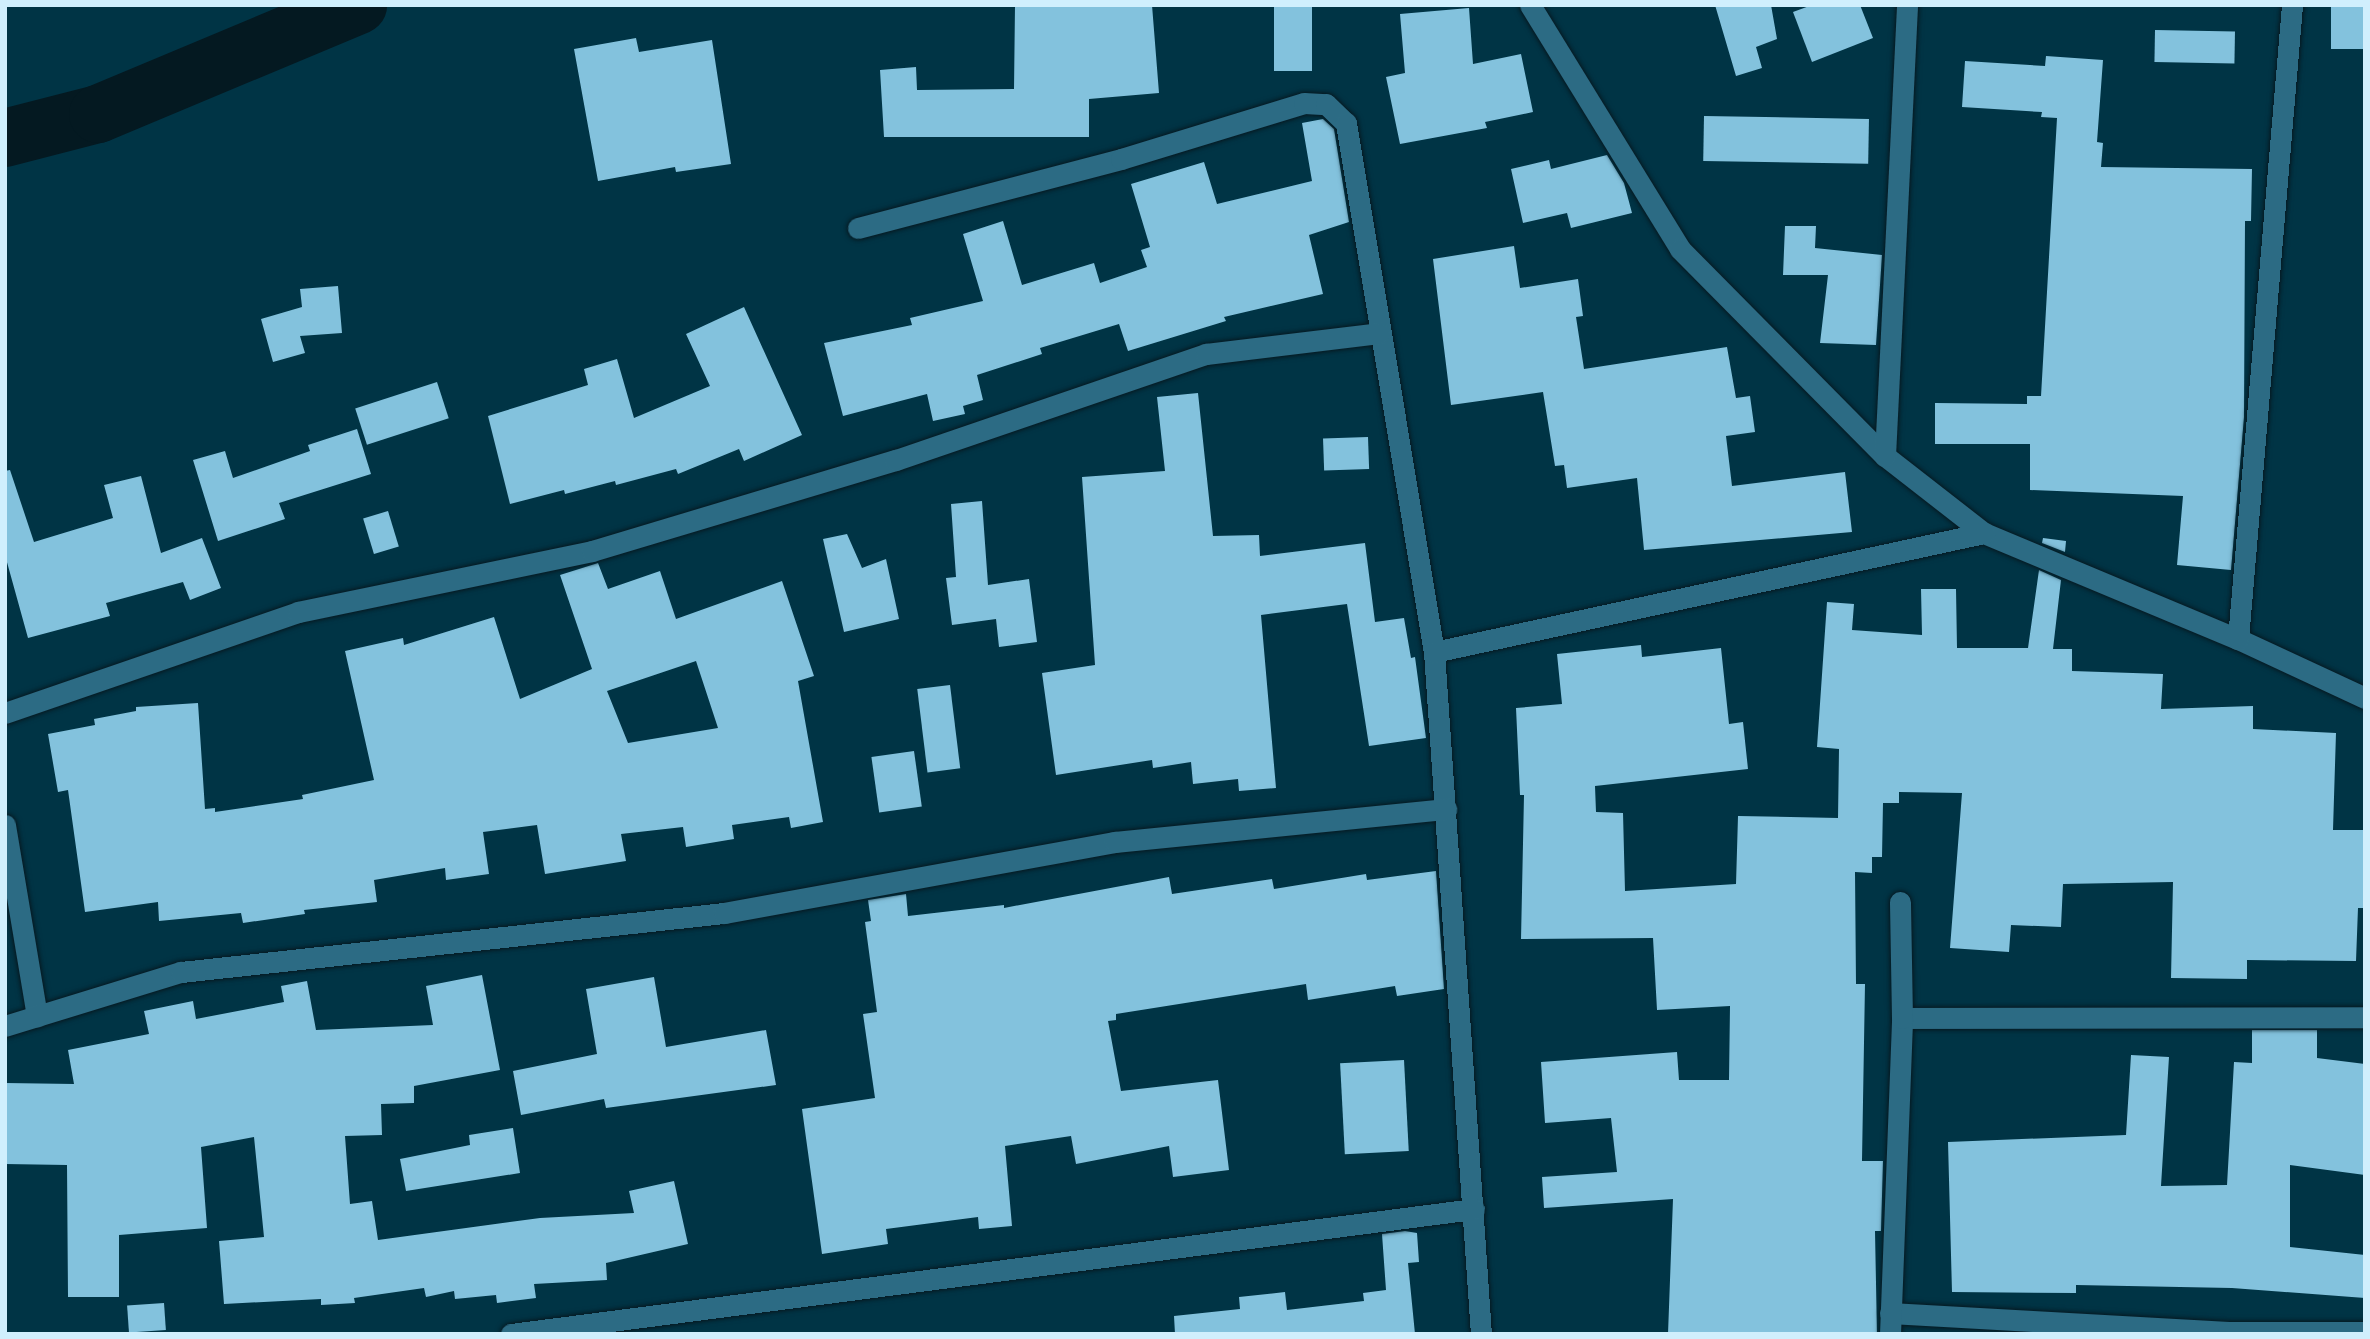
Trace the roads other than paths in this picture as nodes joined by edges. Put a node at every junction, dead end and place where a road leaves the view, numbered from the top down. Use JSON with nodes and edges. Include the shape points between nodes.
{"nodes":[{"id":1,"x":1530,"y":5,"type":"edge"},
{"id":2,"x":1907,"y":5,"type":"edge"},
{"id":3,"x":2292,"y":5,"type":"edge"},
{"id":4,"x":858,"y":228,"type":"dead end"},
{"id":5,"x":1379,"y":333,"type":"junction"},
{"id":6,"x":1885,"y":456,"type":"junction"},
{"id":7,"x":1984,"y":533,"type":"junction"},
{"id":8,"x":2238,"y":639,"type":"junction"},
{"id":9,"x":1434,"y":652,"type":"junction"},
{"id":10,"x":2365,"y":698,"type":"edge"},
{"id":11,"x":5,"y":713,"type":"edge"},
{"id":12,"x":1446,"y":809,"type":"junction"},
{"id":13,"x":5,"y":825,"type":"edge"},
{"id":14,"x":1900,"y":902,"type":"dead end"},
{"id":15,"x":37,"y":1016,"type":"junction"},
{"id":16,"x":2365,"y":1017,"type":"edge"},
{"id":17,"x":1902,"y":1018,"type":"junction"},
{"id":18,"x":5,"y":1026,"type":"edge"},
{"id":19,"x":1474,"y":1209,"type":"junction"},
{"id":20,"x":1890,"y":1323,"type":"edge"},
{"id":21,"x":2365,"y":1332,"type":"edge"},
{"id":22,"x":2228,"y":1333,"type":"edge"},
{"id":23,"x":511,"y":1334,"type":"edge"},
{"id":24,"x":1481,"y":1334,"type":"edge"}],
"edges":[{"from":1,"to":6,"type":"street","via":[[1680,249]]},
{"from":2,"to":6,"type":"street"},
{"from":3,"to":8,"type":"street"},
{"from":4,"to":5,"type":"street","via":[[1121,159],[1304,103],[1326,104],[1346,123]]},
{"from":5,"to":9,"type":"street"},
{"from":5,"to":11,"type":"street","via":[[1206,354],[896,460],[592,551],[298,612]]},
{"from":6,"to":7,"type":"street"},
{"from":7,"to":8,"type":"street"},
{"from":7,"to":9,"type":"street"},
{"from":8,"to":10,"type":"street"},
{"from":9,"to":12,"type":"street"},
{"from":12,"to":15,"type":"street","via":[[1115,842],[724,913],[181,972]]},
{"from":12,"to":19,"type":"street"},
{"from":13,"to":15,"type":"street"},
{"from":14,"to":17,"type":"street"},
{"from":15,"to":18,"type":"street"},
{"from":16,"to":17,"type":"street"},
{"from":17,"to":20,"type":"street"},
{"from":19,"to":23,"type":"street"},
{"from":19,"to":24,"type":"street"},
{"from":20,"to":22,"type":"street"},
{"from":21,"to":22,"type":"street"}]}
